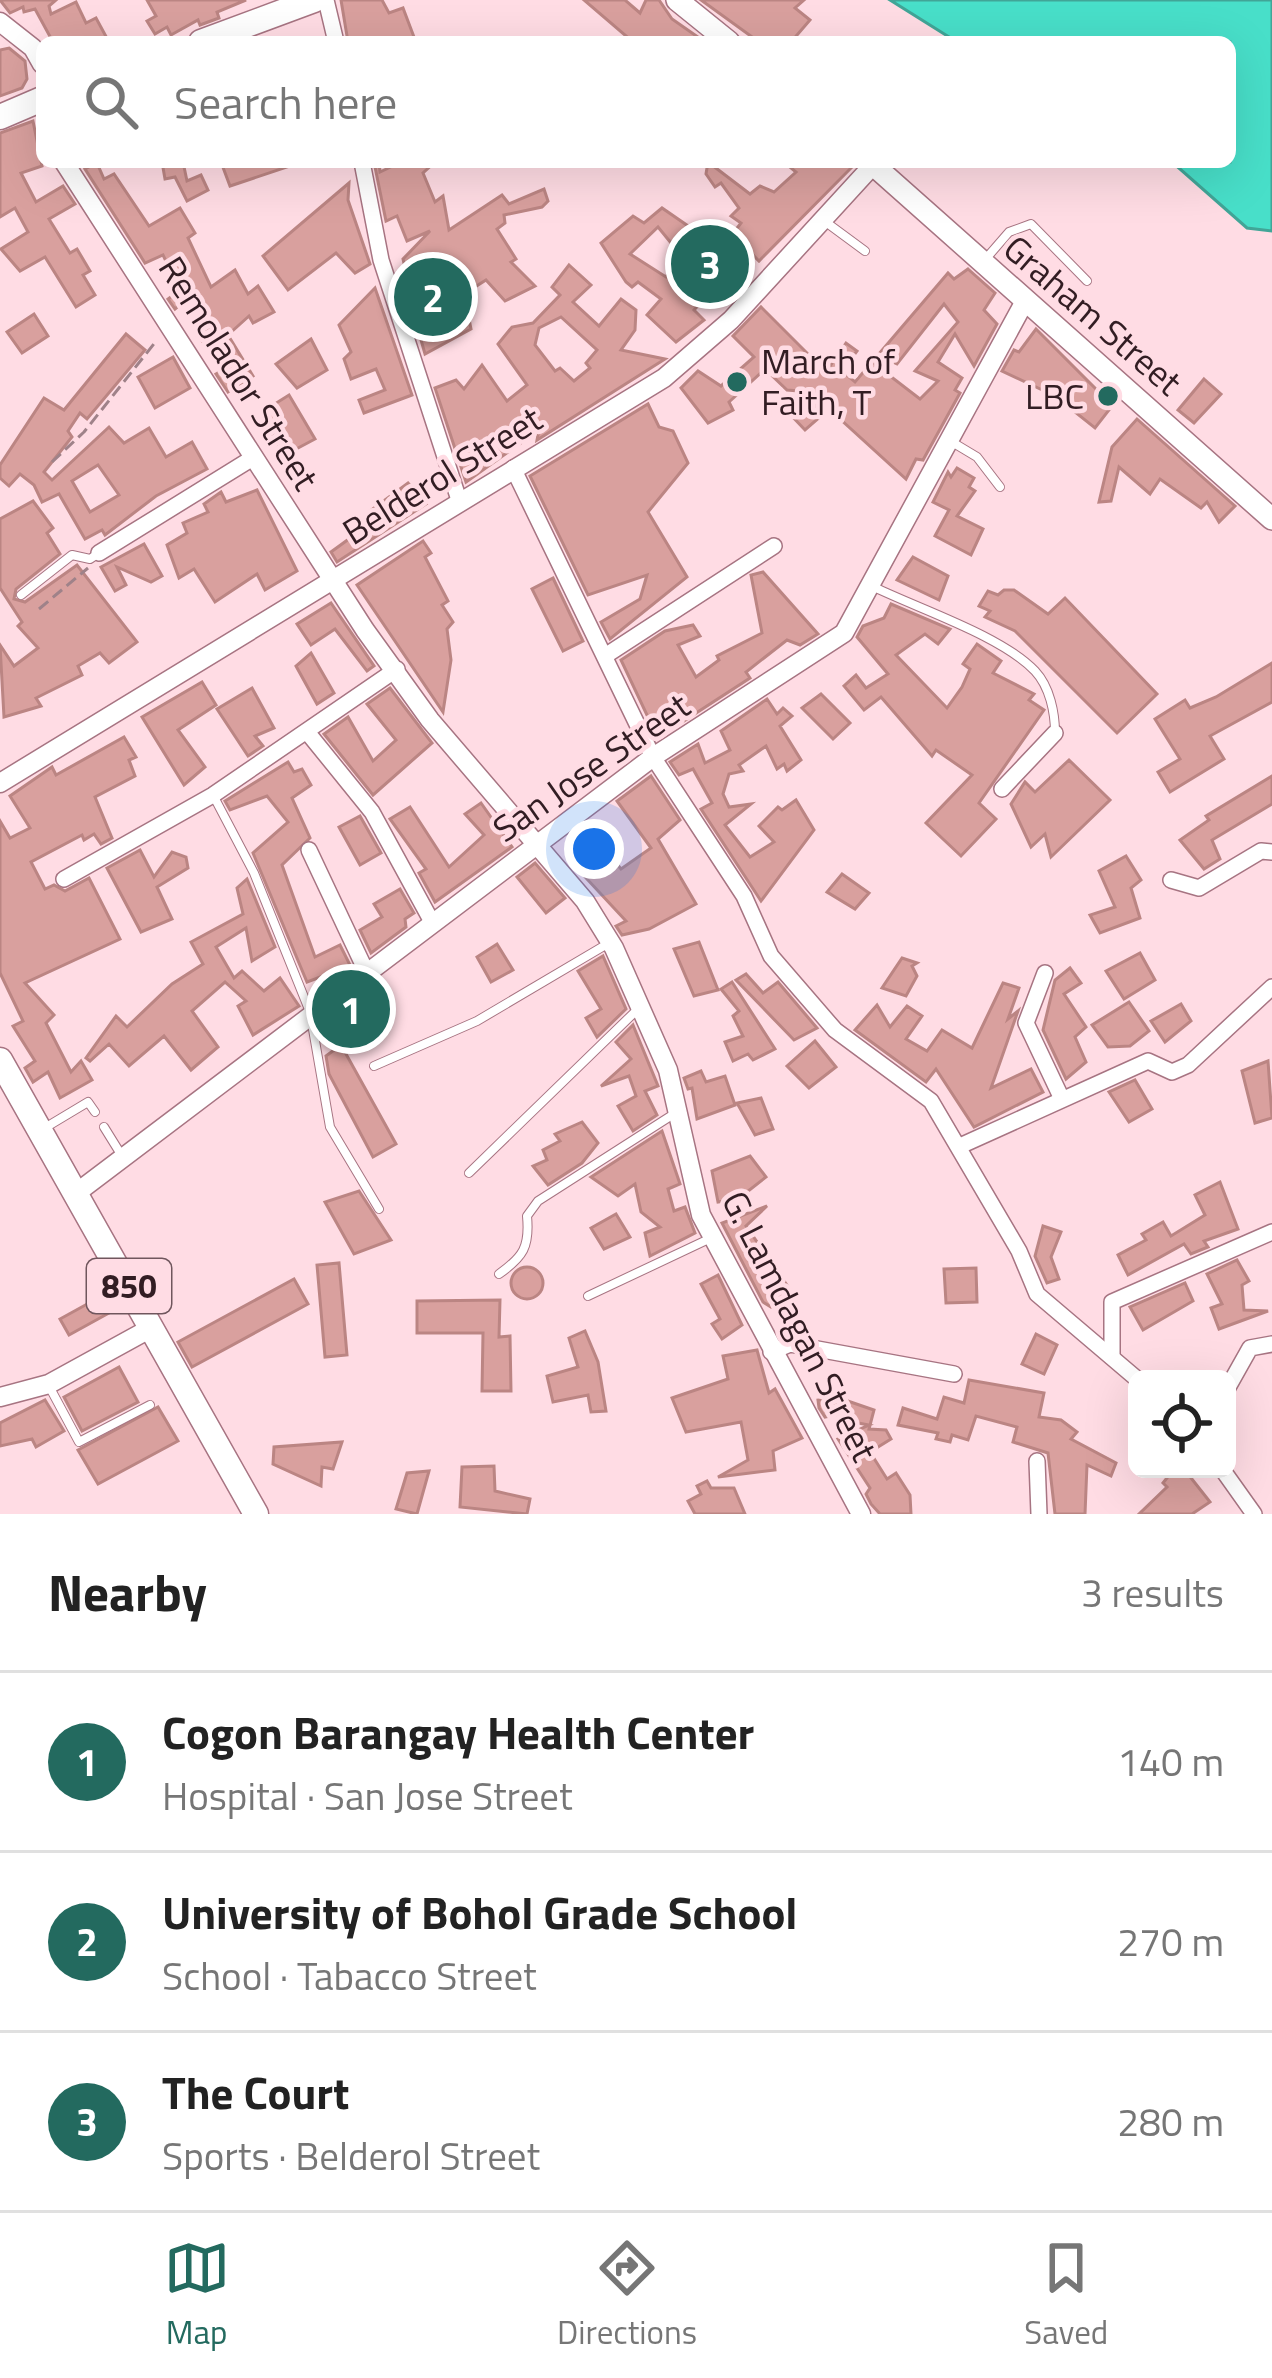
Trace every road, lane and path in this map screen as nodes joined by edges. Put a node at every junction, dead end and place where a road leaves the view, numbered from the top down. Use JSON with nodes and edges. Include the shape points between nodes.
{"nodes":[{"id":1,"x":314,"y":0,"type":"edge"},
{"id":2,"x":326,"y":0,"type":"edge"},
{"id":3,"x":677,"y":0,"type":"edge"},
{"id":4,"x":0,"y":22,"type":"edge"},
{"id":5,"x":217,"y":36,"type":"edge"},
{"id":6,"x":335,"y":36,"type":"edge"},
{"id":7,"x":722,"y":36,"type":"edge"},
{"id":8,"x":36,"y":53,"type":"edge"},
{"id":9,"x":36,"y":102,"type":"edge"},
{"id":10,"x":0,"y":117,"type":"edge"},
{"id":11,"x":68,"y":168,"type":"edge"},
{"id":12,"x":363,"y":168,"type":"edge"},
{"id":13,"x":868,"y":168,"type":"edge"},
{"id":14,"x":878,"y":168,"type":"edge"},
{"id":15,"x":823,"y":220,"type":"junction"},
{"id":16,"x":865,"y":251,"type":"dead end"},
{"id":17,"x":982,"y":263,"type":"junction"},
{"id":18,"x":1088,"y":281,"type":"dead end"},
{"id":19,"x":1025,"y":302,"type":"junction"},
{"id":20,"x":170,"y":325,"type":"junction"},
{"id":21,"x":952,"y":442,"type":"junction"},
{"id":22,"x":251,"y":459,"type":"junction"},
{"id":23,"x":52,"y":462,"type":"dead end"},
{"id":24,"x":513,"y":468,"type":"junction"},
{"id":25,"x":1000,"y":487,"type":"dead end"},
{"id":26,"x":458,"y":500,"type":"junction"},
{"id":27,"x":1272,"y":519,"type":"edge"},
{"id":28,"x":774,"y":546,"type":"dead end"},
{"id":29,"x":95,"y":556,"type":"junction"},
{"id":30,"x":334,"y":582,"type":"junction"},
{"id":31,"x":874,"y":587,"type":"junction"},
{"id":32,"x":21,"y":595,"type":"dead end"},
{"id":33,"x":39,"y":609,"type":"dead end"},
{"id":34,"x":605,"y":656,"type":"junction"},
{"id":35,"x":397,"y":668,"type":"junction"},
{"id":36,"x":308,"y":733,"type":"junction"},
{"id":37,"x":1055,"y":734,"type":"joint"},
{"id":38,"x":653,"y":758,"type":"junction"},
{"id":39,"x":0,"y":783,"type":"edge"},
{"id":40,"x":1002,"y":789,"type":"dead end"},
{"id":41,"x":213,"y":795,"type":"junction"},
{"id":42,"x":538,"y":843,"type":"junction"},
{"id":43,"x":309,"y":850,"type":"dead end"},
{"id":44,"x":1272,"y":852,"type":"edge"},
{"id":45,"x":64,"y":879,"type":"dead end"},
{"id":46,"x":1171,"y":880,"type":"dead end"},
{"id":47,"x":432,"y":922,"type":"junction"},
{"id":48,"x":610,"y":942,"type":"junction"},
{"id":49,"x":365,"y":971,"type":"junction"},
{"id":50,"x":1045,"y":974,"type":"dead end"},
{"id":51,"x":1272,"y":987,"type":"edge"},
{"id":52,"x":640,"y":1006,"type":"junction"},
{"id":53,"x":310,"y":1012,"type":"junction"},
{"id":54,"x":374,"y":1066,"type":"dead end"},
{"id":55,"x":3,"y":1074,"type":"edge"},
{"id":56,"x":1063,"y":1099,"type":"junction"},
{"id":57,"x":679,"y":1111,"type":"junction"},
{"id":58,"x":94,"y":1112,"type":"dead end"},
{"id":59,"x":104,"y":1127,"type":"dead end"},
{"id":60,"x":41,"y":1130,"type":"junction"},
{"id":61,"x":960,"y":1146,"type":"junction"},
{"id":62,"x":122,"y":1157,"type":"junction"},
{"id":63,"x":469,"y":1173,"type":"dead end"},
{"id":64,"x":79,"y":1191,"type":"junction"},
{"id":65,"x":379,"y":1209,"type":"dead end"},
{"id":66,"x":1272,"y":1232,"type":"edge"},
{"id":67,"x":713,"y":1238,"type":"junction"},
{"id":68,"x":499,"y":1274,"type":"dead end"},
{"id":69,"x":588,"y":1296,"type":"dead end"},
{"id":70,"x":151,"y":1328,"type":"junction"},
{"id":71,"x":1272,"y":1344,"type":"edge"},
{"id":72,"x":771,"y":1352,"type":"junction"},
{"id":73,"x":1112,"y":1357,"type":"junction"},
{"id":74,"x":1128,"y":1371,"type":"edge"},
{"id":75,"x":1236,"y":1373,"type":"edge"},
{"id":76,"x":954,"y":1374,"type":"dead end"},
{"id":77,"x":49,"y":1384,"type":"junction"},
{"id":78,"x":0,"y":1396,"type":"edge"},
{"id":79,"x":150,"y":1405,"type":"dead end"},
{"id":80,"x":1037,"y":1461,"type":"dead end"},
{"id":81,"x":1228,"y":1478,"type":"edge"},
{"id":82,"x":256,"y":1514,"type":"edge"},
{"id":83,"x":861,"y":1514,"type":"edge"},
{"id":84,"x":1039,"y":1514,"type":"edge"},
{"id":85,"x":1254,"y":1514,"type":"edge"}],
"edges":[{"from":1,"to":5,"type":"main road"},
{"from":2,"to":6,"type":"street"},
{"from":3,"to":7,"type":"main road"},
{"from":4,"to":8,"type":"street"},
{"from":9,"to":10,"type":"main road"},
{"from":11,"to":20,"type":"street","name":"Remolador Street"},
{"from":12,"to":26,"type":"street","via":[[381,260]]},
{"from":13,"to":15,"type":"street","name":"Belderol Street"},
{"from":14,"to":17,"type":"main road","name":"Graham Street"},
{"from":15,"to":16,"type":"lane"},
{"from":15,"to":24,"type":"street","name":"Belderol Street","via":[[731,320],[664,378]]},
{"from":17,"to":18,"type":"lane","via":[[1009,232],[1031,224]]},
{"from":17,"to":19,"type":"main road","name":"Graham Street"},
{"from":19,"to":21,"type":"street","name":"San Jose Street"},
{"from":19,"to":27,"type":"main road","name":"Graham Street"},
{"from":20,"to":22,"type":"street","name":"Remolador Street"},
{"from":20,"to":23,"type":"path"},
{"from":21,"to":25,"type":"lane"},
{"from":21,"to":31,"type":"street","name":"San Jose Street"},
{"from":22,"to":29,"type":"street"},
{"from":22,"to":30,"type":"street","name":"Remolador Street"},
{"from":24,"to":26,"type":"street","name":"Belderol Street"},
{"from":24,"to":34,"type":"street"},
{"from":26,"to":30,"type":"street","name":"Belderol Street"},
{"from":28,"to":34,"type":"street"},
{"from":29,"to":32,"type":"lane","via":[[72,555]]},
{"from":29,"to":33,"type":"path"},
{"from":30,"to":35,"type":"street","name":"Remolador Street"},
{"from":30,"to":39,"type":"street","name":"Belderol Street"},
{"from":31,"to":37,"type":"lane","via":[[1036,672],[1055,713]]},
{"from":31,"to":38,"type":"street","name":"San Jose Street","via":[[844,633]]},
{"from":34,"to":38,"type":"street"},
{"from":35,"to":36,"type":"street"},
{"from":35,"to":42,"type":"street","name":"Remolador Street","via":[[430,720]]},
{"from":36,"to":41,"type":"street"},
{"from":36,"to":47,"type":"street","via":[[372,812]]},
{"from":37,"to":40,"type":"street"},
{"from":38,"to":42,"type":"street","name":"San Jose Street"},
{"from":38,"to":61,"type":"street","via":[[744,896],[771,956],[835,1030],[931,1101]]},
{"from":41,"to":45,"type":"street"},
{"from":41,"to":53,"type":"lane"},
{"from":42,"to":47,"type":"street","name":"San Jose Street"},
{"from":42,"to":48,"type":"street","name":"G. Lamdagan Street"},
{"from":43,"to":49,"type":"street"},
{"from":44,"to":46,"type":"street","via":[[1199,888]]},
{"from":47,"to":49,"type":"street","name":"San Jose Street"},
{"from":48,"to":52,"type":"street","name":"G. Lamdagan Street"},
{"from":48,"to":54,"type":"lane","via":[[477,1021]]},
{"from":49,"to":53,"type":"street","name":"San Jose Street"},
{"from":50,"to":56,"type":"street","via":[[1026,1023]]},
{"from":51,"to":56,"type":"street","via":[[1188,1065],[1172,1072],[1148,1061]]},
{"from":52,"to":57,"type":"street","name":"G. Lamdagan Street"},
{"from":52,"to":63,"type":"lane"},
{"from":53,"to":62,"type":"street","name":"San Jose Street"},
{"from":53,"to":65,"type":"lane","via":[[330,1126]]},
{"from":55,"to":60,"type":"main road","number":"850"},
{"from":56,"to":61,"type":"street"},
{"from":57,"to":67,"type":"street","name":"G. Lamdagan Street"},
{"from":57,"to":68,"type":"lane","via":[[538,1201],[527,1216],[530,1240],[521,1258]]},
{"from":58,"to":60,"type":"lane","via":[[88,1102]]},
{"from":59,"to":62,"type":"lane"},
{"from":60,"to":64,"type":"main road","number":"850"},
{"from":61,"to":73,"type":"street","via":[[1036,1294]]},
{"from":62,"to":64,"type":"street","name":"San Jose Street"},
{"from":64,"to":70,"type":"main road","number":"850"},
{"from":66,"to":73,"type":"street","via":[[1112,1302]]},
{"from":67,"to":69,"type":"lane"},
{"from":67,"to":72,"type":"street","name":"G. Lamdagan Street"},
{"from":70,"to":77,"type":"street"},
{"from":70,"to":82,"type":"main road","number":"850"},
{"from":71,"to":75,"type":"street","via":[[1250,1348]]},
{"from":72,"to":76,"type":"street","via":[[790,1344]]},
{"from":72,"to":83,"type":"street","name":"G. Lamdagan Street"},
{"from":73,"to":74,"type":"street"},
{"from":77,"to":78,"type":"street"},
{"from":77,"to":79,"type":"lane","via":[[79,1442]]},
{"from":80,"to":84,"type":"street"},
{"from":81,"to":85,"type":"street"}]}
